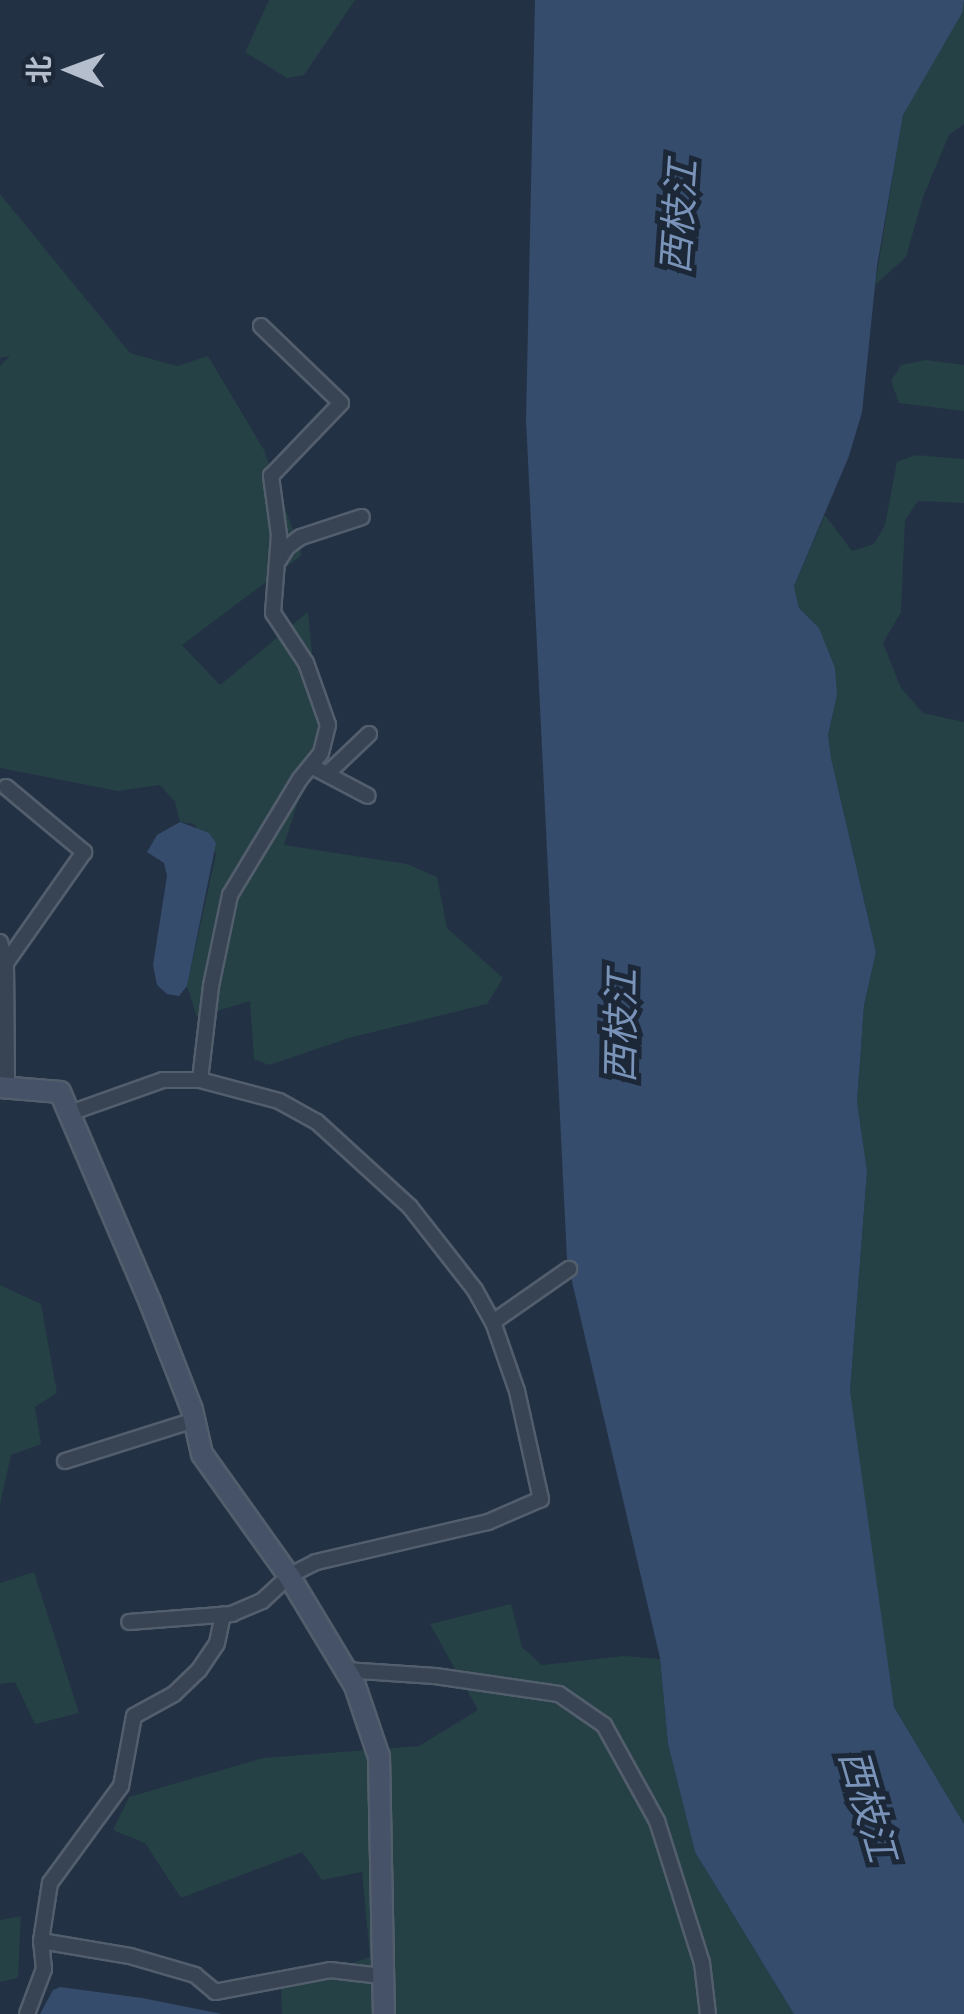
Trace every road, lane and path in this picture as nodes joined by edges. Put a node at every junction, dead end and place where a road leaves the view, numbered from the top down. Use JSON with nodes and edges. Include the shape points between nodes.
{"nodes":[{"id":1,"x":261,"y":326,"type":"dead end"},
{"id":2,"x":362,"y":517,"type":"dead end"},
{"id":3,"x":278,"y":561,"type":"junction"},
{"id":4,"x":369,"y":734,"type":"dead end"},
{"id":5,"x":311,"y":766,"type":"junction"},
{"id":6,"x":327,"y":774,"type":"junction"},
{"id":7,"x":6,"y":788,"type":"dead end"},
{"id":8,"x":368,"y":796,"type":"dead end"},
{"id":9,"x":0,"y":942,"type":"edge"},
{"id":10,"x":6,"y":963,"type":"junction"},
{"id":11,"x":200,"y":1080,"type":"junction"},
{"id":12,"x":4,"y":1087,"type":"edge"},
{"id":13,"x":70,"y":1113,"type":"junction"},
{"id":14,"x":569,"y":1269,"type":"dead end"},
{"id":15,"x":493,"y":1322,"type":"junction"},
{"id":16,"x":194,"y":1420,"type":"junction"},
{"id":17,"x":65,"y":1460,"type":"dead end"},
{"id":18,"x":289,"y":1576,"type":"junction"},
{"id":19,"x":222,"y":1614,"type":"junction"},
{"id":20,"x":129,"y":1622,"type":"dead end"},
{"id":21,"x":345,"y":1670,"type":"junction"},
{"id":22,"x":41,"y":1941,"type":"junction"},
{"id":23,"x":382,"y":1976,"type":"junction"},
{"id":24,"x":27,"y":2014,"type":"edge"},
{"id":25,"x":384,"y":2014,"type":"edge"},
{"id":26,"x":708,"y":2014,"type":"edge"}],
"edges":[{"from":1,"to":3,"type":"street","via":[[341,403],[271,476]]},
{"from":2,"to":3,"type":"street","via":[[301,538]]},
{"from":3,"to":5,"type":"street","via":[[273,613],[306,662],[328,725]]},
{"from":4,"to":6,"type":"street"},
{"from":5,"to":6,"type":"street"},
{"from":5,"to":11,"type":"street","via":[[230,895]]},
{"from":6,"to":8,"type":"street"},
{"from":7,"to":10,"type":"street","via":[[84,852]]},
{"from":9,"to":10,"type":"street"},
{"from":10,"to":12,"type":"street"},
{"from":11,"to":13,"type":"street","via":[[163,1080]]},
{"from":11,"to":15,"type":"street","via":[[280,1101],[317,1122],[410,1207]]},
{"from":12,"to":13,"type":"street","via":[[60,1092]]},
{"from":13,"to":16,"type":"street"},
{"from":14,"to":15,"type":"street"},
{"from":15,"to":18,"type":"street","via":[[542,1499],[488,1522],[316,1562]]},
{"from":16,"to":17,"type":"street"},
{"from":16,"to":18,"type":"street","via":[[202,1454]]},
{"from":18,"to":19,"type":"street","via":[[262,1600]]},
{"from":18,"to":21,"type":"street"},
{"from":19,"to":20,"type":"street"},
{"from":19,"to":22,"type":"street","via":[[217,1643],[199,1670],[174,1694],[134,1716],[121,1786],[50,1882]]},
{"from":21,"to":23,"type":"street","via":[[379,1757]]},
{"from":21,"to":26,"type":"street","via":[[559,1694],[604,1725],[657,1821],[702,1964]]},
{"from":22,"to":23,"type":"street","via":[[195,1975],[214,1992],[330,1970]]},
{"from":22,"to":24,"type":"street","via":[[44,1969]]},
{"from":23,"to":25,"type":"street"}]}
